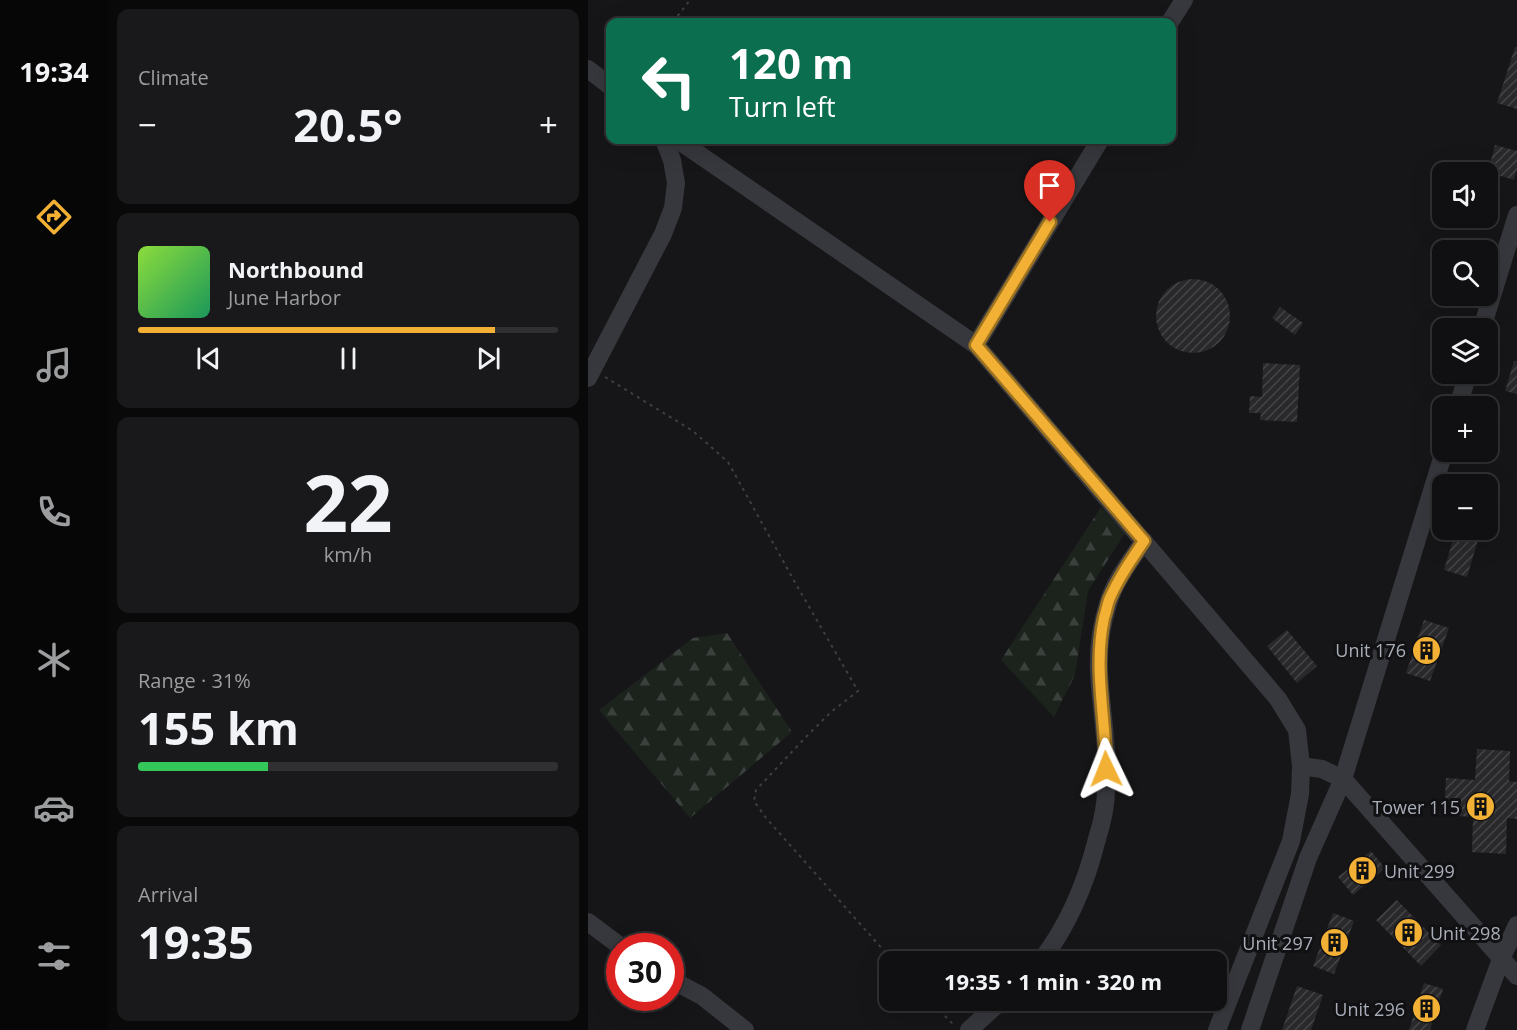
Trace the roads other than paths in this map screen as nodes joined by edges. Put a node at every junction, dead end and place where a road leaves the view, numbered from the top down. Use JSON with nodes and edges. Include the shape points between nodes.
{"nodes":[{"id":1,"x":1184,"y":0,"type":"edge"},
{"id":2,"x":1173,"y":18,"type":"edge"},
{"id":3,"x":588,"y":69,"type":"edge"},
{"id":4,"x":606,"y":83,"type":"edge"},
{"id":5,"x":666,"y":144,"type":"edge"},
{"id":6,"x":684,"y":144,"type":"edge"},
{"id":7,"x":1098,"y":144,"type":"edge"},
{"id":8,"x":1517,"y":215,"type":"edge"},
{"id":9,"x":1485,"y":318,"type":"edge"},
{"id":10,"x":976,"y":345,"type":"junction"},
{"id":11,"x":590,"y":374,"type":"edge"},
{"id":12,"x":1441,"y":462,"type":"edge"},
{"id":13,"x":1144,"y":541,"type":"junction"},
{"id":14,"x":1301,"y":766,"type":"junction"},
{"id":15,"x":1343,"y":779,"type":"junction"},
{"id":16,"x":588,"y":922,"type":"edge"},
{"id":17,"x":1517,"y":925,"type":"edge"},
{"id":18,"x":606,"y":936,"type":"edge"},
{"id":19,"x":1047,"y":951,"type":"edge"},
{"id":20,"x":1501,"y":959,"type":"junction"},
{"id":21,"x":1517,"y":976,"type":"edge"},
{"id":22,"x":684,"y":986,"type":"edge"},
{"id":23,"x":990,"y":1011,"type":"edge"},
{"id":24,"x":745,"y":1030,"type":"edge"},
{"id":25,"x":969,"y":1030,"type":"edge"},
{"id":26,"x":1217,"y":1030,"type":"edge"},
{"id":27,"x":1250,"y":1030,"type":"edge"},
{"id":28,"x":1475,"y":1030,"type":"edge"}],
"edges":[{"from":1,"to":2,"type":"street"},
{"from":3,"to":4,"type":"street"},
{"from":5,"to":11,"type":"street","via":[[676,183],[673,208]]},
{"from":6,"to":10,"type":"street"},
{"from":7,"to":10,"type":"street"},
{"from":8,"to":9,"type":"street"},
{"from":10,"to":13,"type":"street"},
{"from":12,"to":15,"type":"street"},
{"from":13,"to":14,"type":"street","via":[[1278,699],[1298,730]]},
{"from":13,"to":19,"type":"street","via":[[1108,602],[1100,637],[1107,791],[1101,824],[1079,897]]},
{"from":14,"to":15,"type":"street","via":[[1322,769]]},
{"from":14,"to":26,"type":"street","via":[[1291,841]]},
{"from":15,"to":20,"type":"street"},
{"from":15,"to":27,"type":"street","via":[[1308,858]]},
{"from":16,"to":18,"type":"street"},
{"from":17,"to":20,"type":"street"},
{"from":20,"to":21,"type":"street"},
{"from":20,"to":28,"type":"street"},
{"from":22,"to":24,"type":"street"},
{"from":23,"to":25,"type":"street"}]}
